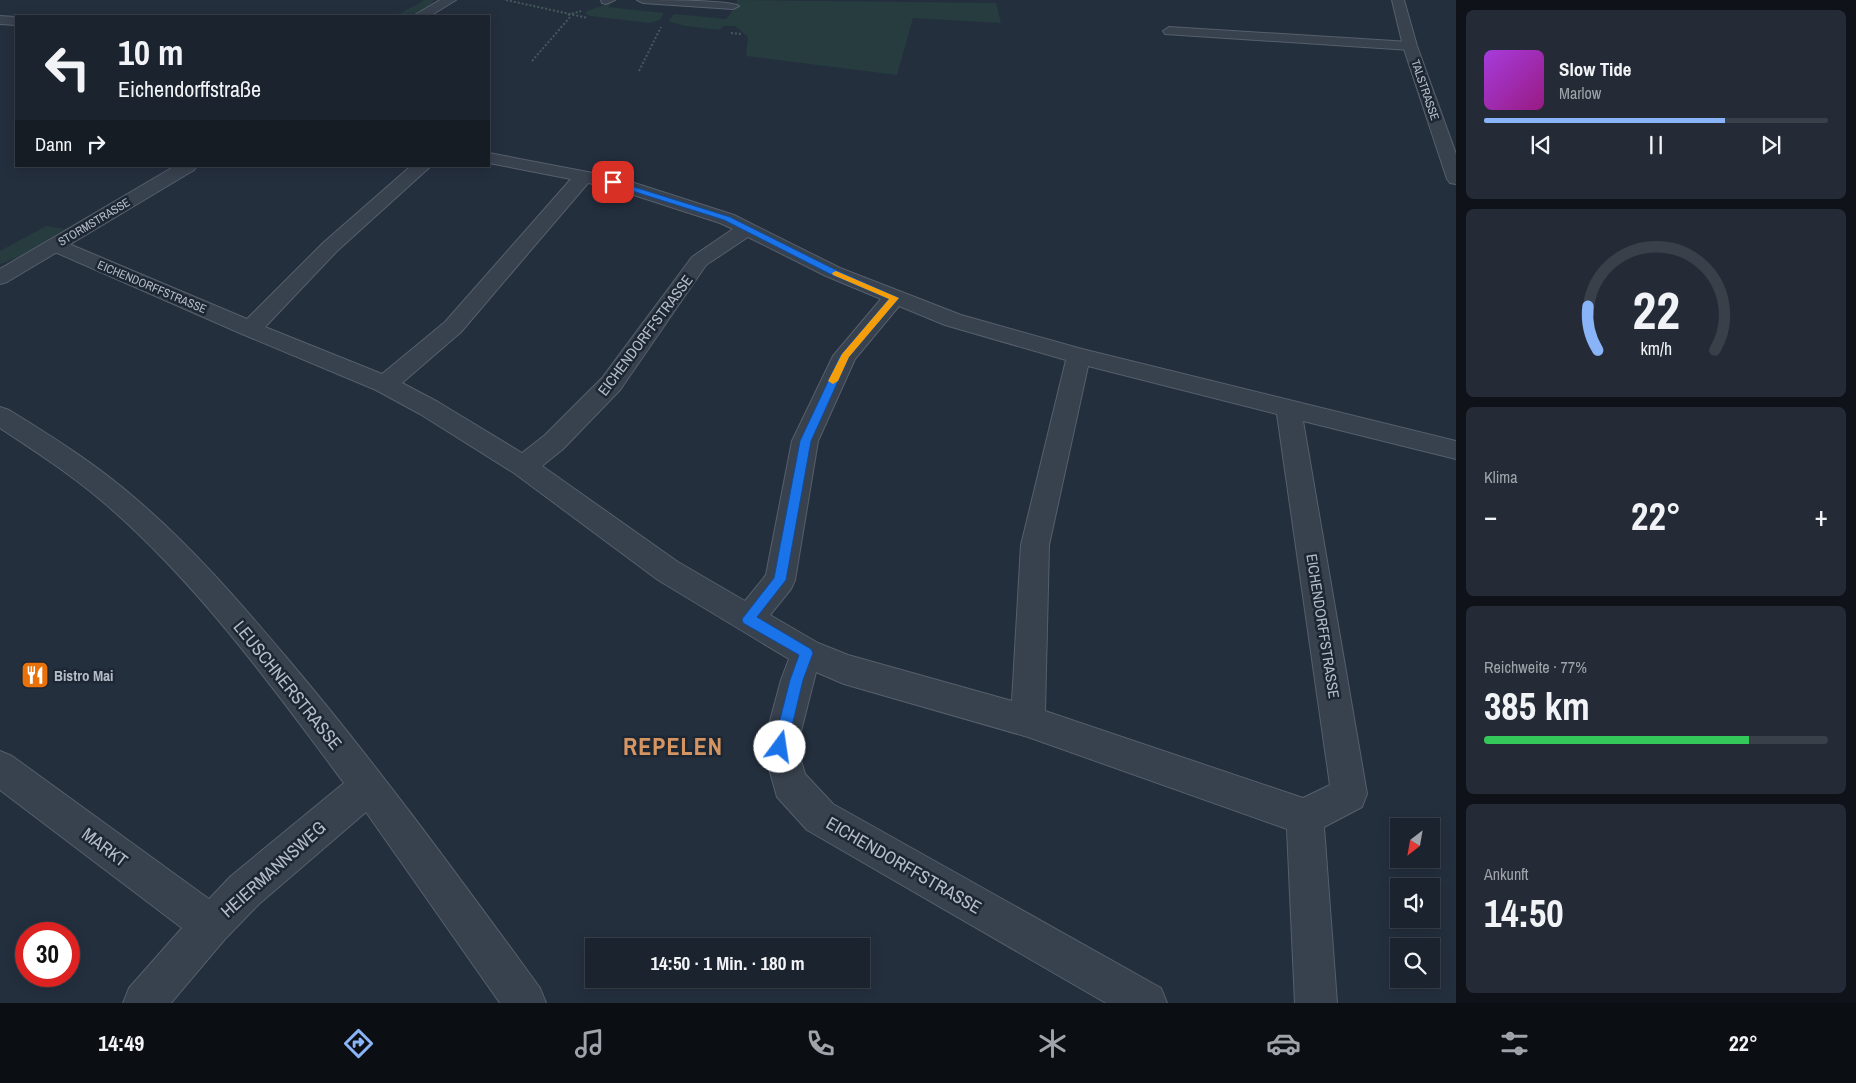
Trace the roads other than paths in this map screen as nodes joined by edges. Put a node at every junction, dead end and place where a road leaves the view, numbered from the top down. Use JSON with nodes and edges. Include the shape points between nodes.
{"nodes":[{"id":1,"x":450,"y":0,"type":"edge"},
{"id":2,"x":642,"y":0,"type":"edge"},
{"id":3,"x":1398,"y":0,"type":"edge"},
{"id":4,"x":733,"y":6,"type":"dead end"},
{"id":5,"x":422,"y":15,"type":"edge"},
{"id":6,"x":0,"y":20,"type":"edge"},
{"id":7,"x":15,"y":21,"type":"edge"},
{"id":8,"x":1169,"y":31,"type":"dead end"},
{"id":9,"x":1410,"y":46,"type":"junction"},
{"id":10,"x":490,"y":158,"type":"edge"},
{"id":11,"x":186,"y":167,"type":"edge"},
{"id":12,"x":421,"y":167,"type":"edge"},
{"id":13,"x":584,"y":176,"type":"junction"},
{"id":14,"x":1456,"y":179,"type":"edge"},
{"id":15,"x":748,"y":228,"type":"junction"},
{"id":16,"x":55,"y":245,"type":"junction"},
{"id":17,"x":0,"y":278,"type":"edge"},
{"id":18,"x":894,"y":298,"type":"junction"},
{"id":19,"x":250,"y":329,"type":"junction"},
{"id":20,"x":1079,"y":356,"type":"junction"},
{"id":21,"x":385,"y":384,"type":"junction"},
{"id":22,"x":1289,"y":409,"type":"junction"},
{"id":23,"x":0,"y":416,"type":"edge"},
{"id":24,"x":1456,"y":450,"type":"edge"},
{"id":25,"x":523,"y":466,"type":"junction"},
{"id":26,"x":748,"y":619,"type":"junction"},
{"id":27,"x":807,"y":653,"type":"junction"},
{"id":28,"x":1028,"y":720,"type":"junction"},
{"id":29,"x":0,"y":768,"type":"edge"},
{"id":30,"x":368,"y":787,"type":"junction"},
{"id":31,"x":1305,"y":817,"type":"junction"},
{"id":32,"x":211,"y":925,"type":"junction"},
{"id":33,"x":144,"y":1003,"type":"edge"},
{"id":34,"x":525,"y":1003,"type":"edge"},
{"id":35,"x":1146,"y":1003,"type":"edge"},
{"id":36,"x":1316,"y":1003,"type":"edge"}],
"edges":[{"from":1,"to":5,"type":"street"},
{"from":2,"to":4,"type":"lane"},
{"from":3,"to":9,"type":"street","name":"TALSTRASSE"},
{"from":6,"to":7,"type":"street"},
{"from":8,"to":9,"type":"lane"},
{"from":9,"to":14,"type":"street","name":"TALSTRASSE"},
{"from":10,"to":13,"type":"street"},
{"from":11,"to":16,"type":"street","name":"STORMSTRASSE"},
{"from":12,"to":19,"type":"street","via":[[330,247]]},
{"from":13,"to":15,"type":"street","via":[[669,199]]},
{"from":13,"to":21,"type":"street","via":[[453,326]]},
{"from":15,"to":18,"type":"street","via":[[833,272]]},
{"from":15,"to":25,"type":"street","name":"EICHENDORFFSTRASSE","via":[[699,261],[611,384],[554,442]]},
{"from":16,"to":17,"type":"street","name":"STORMSTRASSE"},
{"from":16,"to":19,"type":"street","name":"EICHENDORFFSTRASSE"},
{"from":18,"to":20,"type":"street","via":[[953,320]]},
{"from":18,"to":26,"type":"street","via":[[845,356],[805,441],[780,580]]},
{"from":19,"to":21,"type":"street","name":"EICHENDORFFSTRASSE"},
{"from":20,"to":22,"type":"street"},
{"from":20,"to":28,"type":"street","via":[[1035,545]]},
{"from":21,"to":25,"type":"street","name":"EICHENDORFFSTRASSE"},
{"from":22,"to":24,"type":"street"},
{"from":22,"to":31,"type":"street","name":"EICHENDORFFSTRASSE","via":[[1349,794]]},
{"from":23,"to":30,"type":"street","name":"LEUSCHNERSTRASSE","via":[[81,470],[160,537],[214,595],[311,710]]},
{"from":25,"to":26,"type":"street","name":"EICHENDORFFSTRASSE","via":[[668,571]]},
{"from":26,"to":27,"type":"street","name":"EICHENDORFFSTRASSE"},
{"from":27,"to":28,"type":"street","name":"EICHENDORFFSTRASSE","via":[[844,669]]},
{"from":27,"to":35,"type":"street","name":"EICHENDORFFSTRASSE","via":[[796,680],[780,747],[790,784],[820,817]]},
{"from":28,"to":31,"type":"street","name":"EICHENDORFFSTRASSE"},
{"from":29,"to":32,"type":"street","name":"MARKT"},
{"from":30,"to":32,"type":"street","name":"HEIERMANNSWEG","via":[[245,890]]},
{"from":30,"to":34,"type":"street","name":"LEUSCHNERSTRASSE"},
{"from":31,"to":36,"type":"street"},
{"from":32,"to":33,"type":"street","name":"HEIERMANNSWEG"}]}
